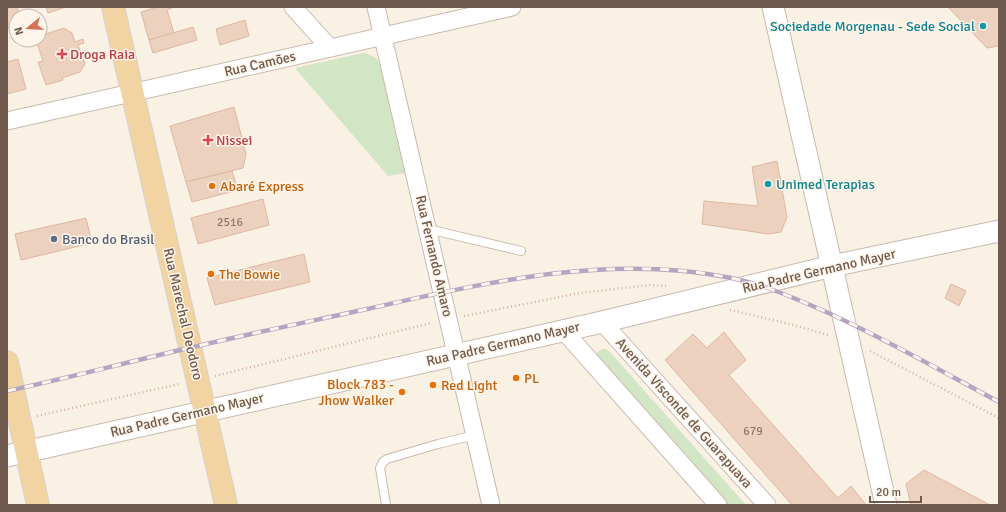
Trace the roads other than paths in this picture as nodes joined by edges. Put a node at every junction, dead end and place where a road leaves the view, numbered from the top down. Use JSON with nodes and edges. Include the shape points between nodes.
{"nodes":[{"id":1,"x":113,"y":7,"type":"edge"},
{"id":2,"x":293,"y":7,"type":"edge"},
{"id":3,"x":376,"y":7,"type":"edge"},
{"id":4,"x":512,"y":7,"type":"edge"},
{"id":5,"x":772,"y":7,"type":"edge"},
{"id":6,"x":383,"y":36,"type":"junction"},
{"id":7,"x":330,"y":48,"type":"junction"},
{"id":8,"x":132,"y":93,"type":"junction"},
{"id":9,"x":7,"y":121,"type":"edge"},
{"id":10,"x":428,"y":229,"type":"junction"},
{"id":11,"x":999,"y":231,"type":"edge"},
{"id":12,"x":521,"y":250,"type":"dead end"},
{"id":13,"x":832,"y":266,"type":"junction"},
{"id":14,"x":602,"y":322,"type":"junction"},
{"id":15,"x":563,"y":330,"type":"junction"},
{"id":16,"x":457,"y":355,"type":"junction"},
{"id":17,"x":7,"y":362,"type":"edge"},
{"id":18,"x":205,"y":411,"type":"junction"},
{"id":19,"x":475,"y":435,"type":"junction"},
{"id":20,"x":17,"y":454,"type":"edge"},
{"id":21,"x":38,"y":505,"type":"edge"},
{"id":22,"x":226,"y":505,"type":"edge"},
{"id":23,"x":386,"y":505,"type":"edge"},
{"id":24,"x":491,"y":505,"type":"edge"},
{"id":25,"x":718,"y":505,"type":"edge"},
{"id":26,"x":767,"y":505,"type":"edge"},
{"id":27,"x":886,"y":505,"type":"edge"}],
"edges":[{"from":1,"to":8,"type":"main road","name":"Rua Marechal Deodoro"},
{"from":2,"to":7,"type":"street"},
{"from":3,"to":6,"type":"street","name":"Rua Fernando Amaro"},
{"from":4,"to":6,"type":"street","name":"Rua Camões"},
{"from":5,"to":13,"type":"street"},
{"from":6,"to":7,"type":"street","name":"Rua Camões"},
{"from":6,"to":10,"type":"street","name":"Rua Fernando Amaro"},
{"from":7,"to":8,"type":"street","name":"Rua Camões"},
{"from":8,"to":9,"type":"street","name":"Rua Camões"},
{"from":8,"to":18,"type":"main road","name":"Rua Marechal Deodoro"},
{"from":10,"to":12,"type":"lane"},
{"from":10,"to":16,"type":"street","name":"Rua Fernando Amaro"},
{"from":11,"to":13,"type":"street","name":"Rua Padre Germano Mayer"},
{"from":13,"to":14,"type":"street","name":"Rua Padre Germano Mayer"},
{"from":13,"to":27,"type":"street"},
{"from":14,"to":15,"type":"street","name":"Rua Padre Germano Mayer"},
{"from":14,"to":26,"type":"street","name":"Avenida Visconde de Guarapuava"},
{"from":15,"to":16,"type":"street","name":"Rua Padre Germano Mayer"},
{"from":15,"to":25,"type":"street"},
{"from":16,"to":18,"type":"street","name":"Rua Padre Germano Mayer"},
{"from":16,"to":19,"type":"street","name":"Rua Fernando Amaro"},
{"from":17,"to":20,"type":"main road"},
{"from":18,"to":20,"type":"street","name":"Rua Padre Germano Mayer"},
{"from":18,"to":22,"type":"main road","name":"Rua Marechal Deodoro"},
{"from":19,"to":23,"type":"lane","via":[[383,462],[380,468]]},
{"from":19,"to":24,"type":"street","name":"Rua Fernando Amaro"},
{"from":20,"to":21,"type":"main road"}]}
